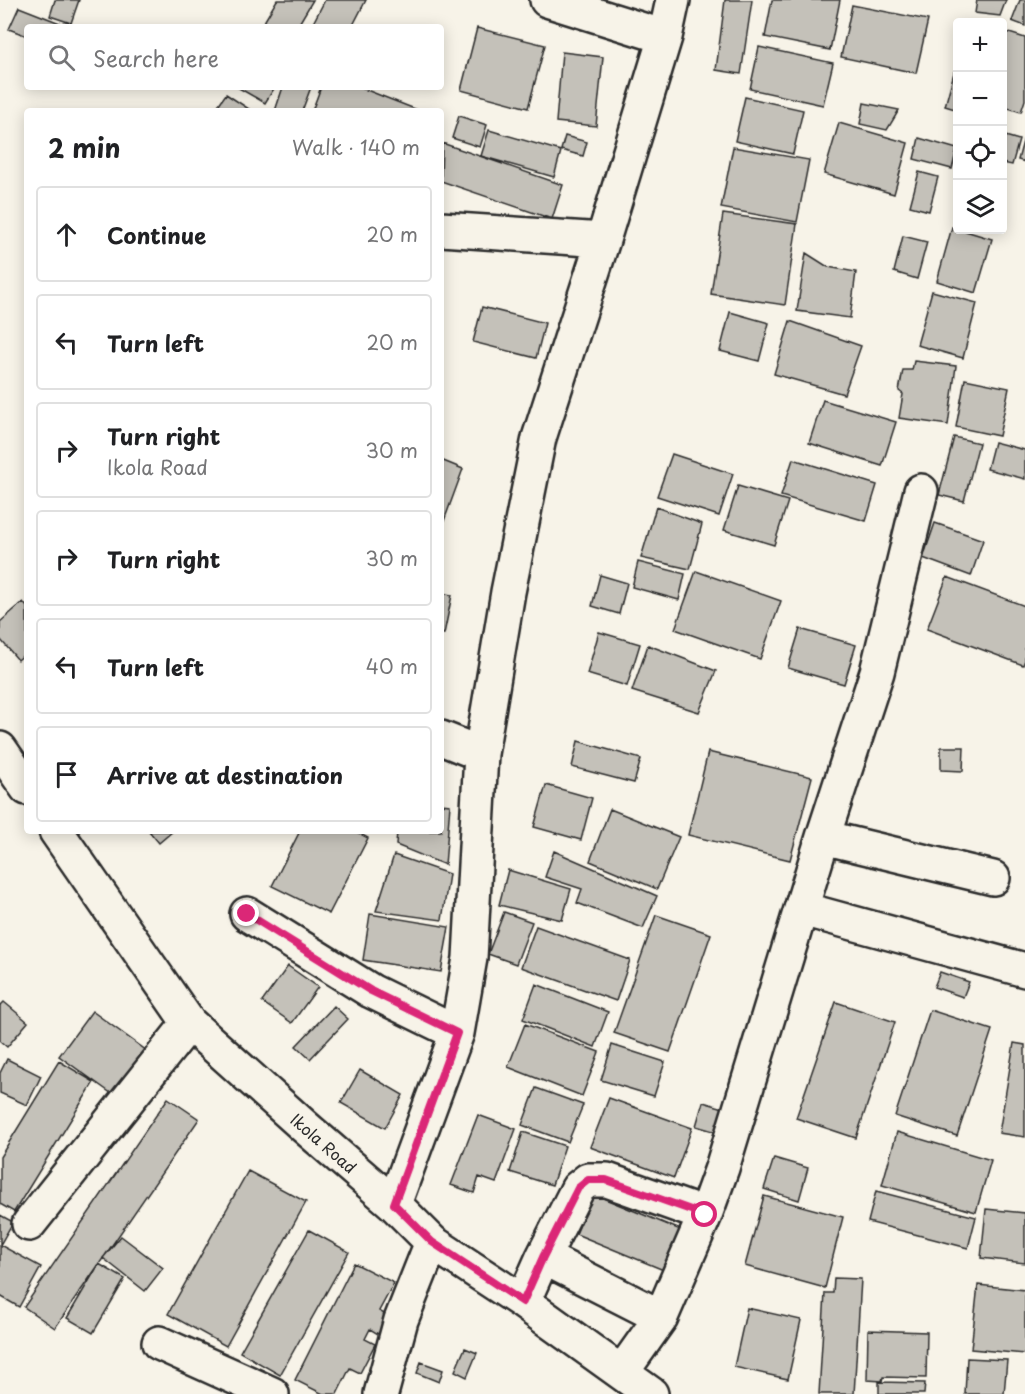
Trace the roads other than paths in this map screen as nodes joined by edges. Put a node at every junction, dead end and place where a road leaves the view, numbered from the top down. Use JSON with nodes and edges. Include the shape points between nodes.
{"nodes":[{"id":1,"x":547,"y":0,"type":"edge"},
{"id":2,"x":673,"y":0,"type":"edge"},
{"id":3,"x":665,"y":37,"type":"junction"},
{"id":4,"x":444,"y":229,"type":"edge"},
{"id":5,"x":603,"y":240,"type":"junction"},
{"id":6,"x":921,"y":491,"type":"dead end"},
{"id":7,"x":444,"y":739,"type":"edge"},
{"id":8,"x":0,"y":749,"type":"edge"},
{"id":9,"x":481,"y":754,"type":"junction"},
{"id":10,"x":24,"y":784,"type":"edge"},
{"id":11,"x":58,"y":834,"type":"edge"},
{"id":12,"x":823,"y":837,"type":"junction"},
{"id":13,"x":993,"y":878,"type":"dead end"},
{"id":14,"x":802,"y":909,"type":"junction"},
{"id":15,"x":247,"y":914,"type":"dead end"},
{"id":16,"x":1025,"y":970,"type":"edge"},
{"id":17,"x":189,"y":1023,"type":"junction"},
{"id":18,"x":457,"y":1033,"type":"junction"},
{"id":19,"x":394,"y":1204,"type":"junction"},
{"id":20,"x":705,"y":1215,"type":"junction"},
{"id":21,"x":29,"y":1224,"type":"dead end"},
{"id":22,"x":432,"y":1242,"type":"junction"},
{"id":23,"x":543,"y":1257,"type":"junction"},
{"id":24,"x":523,"y":1302,"type":"junction"},
{"id":25,"x":661,"y":1317,"type":"junction"},
{"id":26,"x":159,"y":1343,"type":"dead end"},
{"id":27,"x":622,"y":1372,"type":"junction"},
{"id":28,"x":272,"y":1394,"type":"edge"},
{"id":29,"x":381,"y":1394,"type":"edge"},
{"id":30,"x":651,"y":1394,"type":"edge"}],
"edges":[{"from":1,"to":3,"type":"street"},
{"from":2,"to":3,"type":"street"},
{"from":3,"to":5,"type":"street"},
{"from":4,"to":5,"type":"street"},
{"from":5,"to":9,"type":"street","via":[[539,438]]},
{"from":6,"to":12,"type":"street","via":[[878,672]]},
{"from":7,"to":9,"type":"street"},
{"from":8,"to":10,"type":"street"},
{"from":9,"to":18,"type":"street","via":[[470,958]]},
{"from":11,"to":17,"type":"street","name":"Ikola Road"},
{"from":12,"to":13,"type":"street"},
{"from":12,"to":14,"type":"street"},
{"from":14,"to":16,"type":"street"},
{"from":14,"to":20,"type":"street"},
{"from":15,"to":18,"type":"street","via":[[371,991]]},
{"from":17,"to":19,"type":"street","name":"Ikola Road"},
{"from":17,"to":21,"type":"street"},
{"from":18,"to":19,"type":"street"},
{"from":19,"to":22,"type":"street","name":"Ikola Road"},
{"from":20,"to":23,"type":"street","via":[[606,1180],[588,1180],[578,1188]]},
{"from":20,"to":25,"type":"street"},
{"from":22,"to":24,"type":"street","name":"Ikola Road"},
{"from":22,"to":29,"type":"street","via":[[401,1320]]},
{"from":23,"to":24,"type":"street"},
{"from":23,"to":25,"type":"street"},
{"from":24,"to":27,"type":"street","name":"Ikola Road"},
{"from":25,"to":27,"type":"street"},
{"from":26,"to":28,"type":"street"},
{"from":27,"to":30,"type":"street","name":"Ikola Road"}]}
